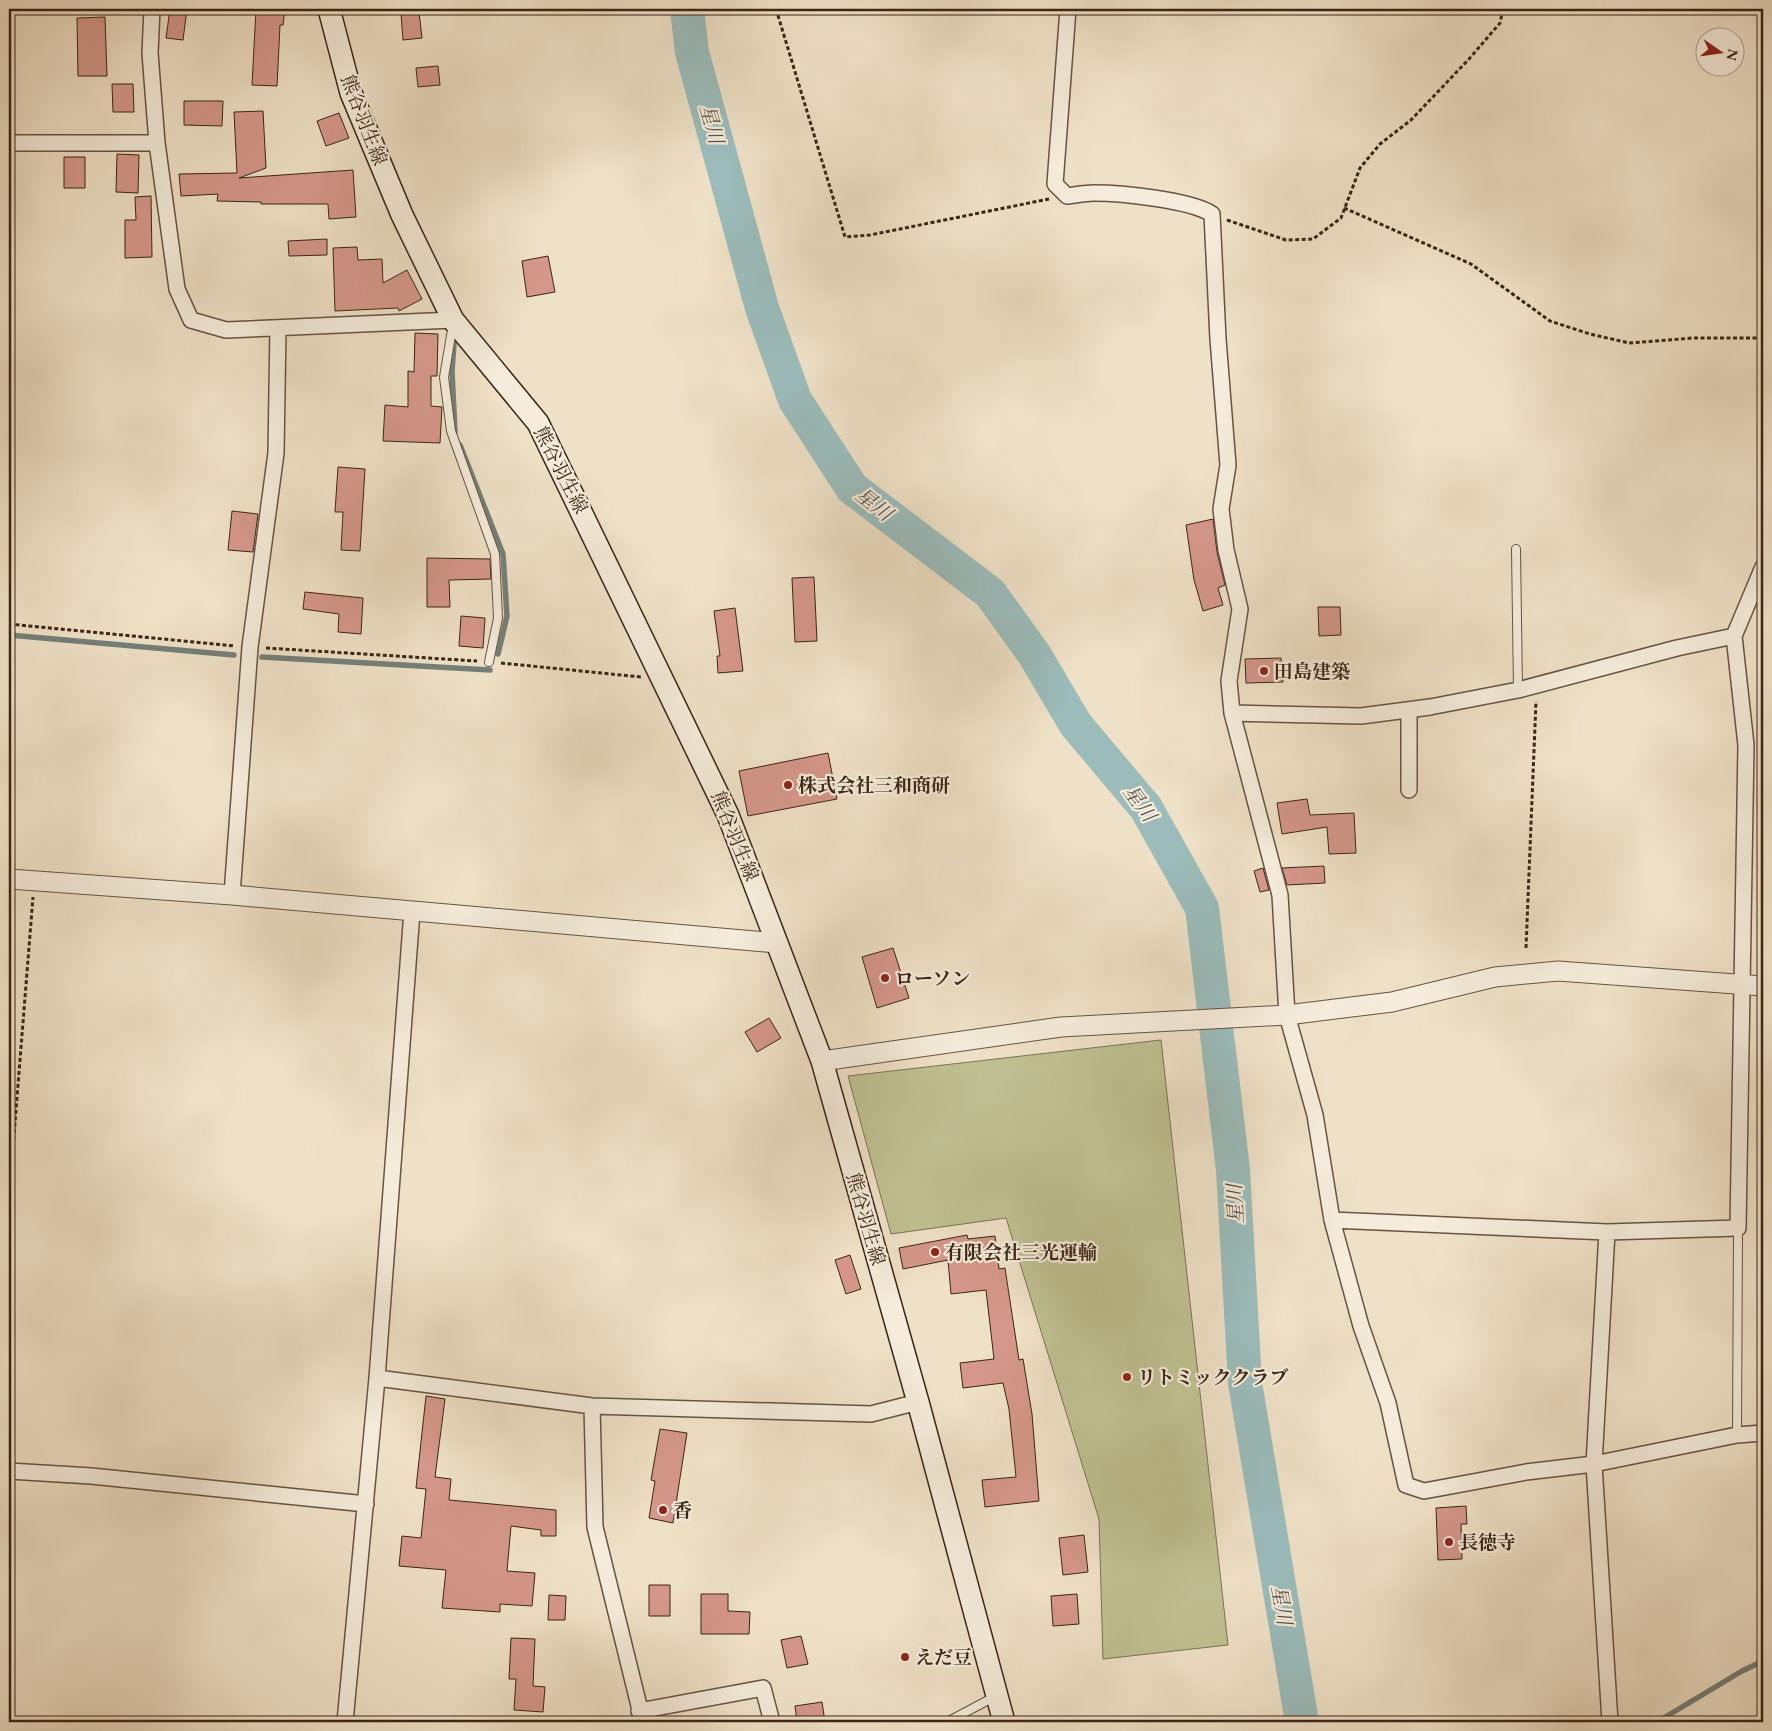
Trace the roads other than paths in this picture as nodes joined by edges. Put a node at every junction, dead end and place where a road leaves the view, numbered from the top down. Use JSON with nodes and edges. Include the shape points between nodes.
{"nodes":[{"id":1,"x":152,"y":9,"type":"edge"},
{"id":2,"x":329,"y":9,"type":"edge"},
{"id":3,"x":1068,"y":9,"type":"edge"},
{"id":4,"x":9,"y":143,"type":"edge"},
{"id":5,"x":157,"y":143,"type":"junction"},
{"id":6,"x":454,"y":320,"type":"junction"},
{"id":7,"x":278,"y":328,"type":"junction"},
{"id":8,"x":1516,"y":549,"type":"dead end"},
{"id":9,"x":1763,"y":567,"type":"edge"},
{"id":10,"x":1734,"y":636,"type":"junction"},
{"id":11,"x":489,"y":662,"type":"road end"},
{"id":12,"x":1518,"y":690,"type":"junction"},
{"id":13,"x":1409,"y":710,"type":"junction"},
{"id":14,"x":1232,"y":713,"type":"junction"},
{"id":15,"x":1409,"y":790,"type":"dead end"},
{"id":16,"x":9,"y":879,"type":"edge"},
{"id":17,"x":232,"y":895,"type":"junction"},
{"id":18,"x":412,"y":912,"type":"junction"},
{"id":19,"x":777,"y":943,"type":"junction"},
{"id":20,"x":1742,"y":985,"type":"junction"},
{"id":21,"x":1763,"y":986,"type":"edge"},
{"id":22,"x":1287,"y":1015,"type":"junction"},
{"id":23,"x":822,"y":1061,"type":"junction"},
{"id":24,"x":1332,"y":1220,"type":"junction"},
{"id":25,"x":1738,"y":1228,"type":"junction"},
{"id":26,"x":1607,"y":1232,"type":"junction"},
{"id":27,"x":377,"y":1378,"type":"junction"},
{"id":28,"x":918,"y":1402,"type":"junction"},
{"id":29,"x":592,"y":1406,"type":"junction"},
{"id":30,"x":1763,"y":1433,"type":"edge"},
{"id":31,"x":1737,"y":1435,"type":"junction"},
{"id":32,"x":1594,"y":1464,"type":"junction"},
{"id":33,"x":9,"y":1470,"type":"edge"},
{"id":34,"x":366,"y":1504,"type":"junction"},
{"id":35,"x":997,"y":1696,"type":"junction"},
{"id":36,"x":641,"y":1716,"type":"edge"},
{"id":37,"x":345,"y":1722,"type":"edge"},
{"id":38,"x":772,"y":1722,"type":"edge"},
{"id":39,"x":947,"y":1722,"type":"edge"},
{"id":40,"x":1004,"y":1722,"type":"edge"},
{"id":41,"x":1610,"y":1722,"type":"edge"}],
"edges":[{"from":1,"to":5,"type":"street","via":[[150,53]]},
{"from":2,"to":6,"type":"main road","name":"熊谷羽生線","via":[[351,93],[402,215]]},
{"from":3,"to":14,"type":"street","via":[[1055,184],[1067,196],[1093,193],[1149,198],[1203,208],[1212,214],[1228,465],[1221,509],[1226,550],[1240,609],[1229,681]]},
{"from":4,"to":5,"type":"street"},
{"from":5,"to":7,"type":"street","via":[[177,289],[191,320],[226,330]]},
{"from":6,"to":7,"type":"street"},
{"from":6,"to":11,"type":"lane","via":[[444,377],[451,432],[495,554],[498,618]]},
{"from":6,"to":19,"type":"main road","name":"熊谷羽生線","via":[[538,423],[728,815]]},
{"from":7,"to":17,"type":"street","via":[[276,453],[250,647]]},
{"from":8,"to":12,"type":"lane"},
{"from":9,"to":10,"type":"street"},
{"from":10,"to":12,"type":"street"},
{"from":10,"to":20,"type":"street","via":[[1746,744]]},
{"from":12,"to":13,"type":"street"},
{"from":13,"to":14,"type":"street","via":[[1361,716]]},
{"from":13,"to":15,"type":"street"},
{"from":14,"to":22,"type":"street","via":[[1280,895]]},
{"from":16,"to":17,"type":"street"},
{"from":17,"to":18,"type":"street"},
{"from":18,"to":19,"type":"street"},
{"from":18,"to":27,"type":"street"},
{"from":19,"to":23,"type":"main road","name":"熊谷羽生線"},
{"from":20,"to":21,"type":"street"},
{"from":20,"to":22,"type":"street","via":[[1558,971],[1495,977],[1392,1002]]},
{"from":20,"to":25,"type":"street"},
{"from":22,"to":23,"type":"street","via":[[1061,1027]]},
{"from":22,"to":24,"type":"street","via":[[1315,1115]]},
{"from":23,"to":28,"type":"main road","name":"熊谷羽生線"},
{"from":24,"to":26,"type":"street"},
{"from":24,"to":32,"type":"street","via":[[1361,1326],[1388,1403],[1406,1485],[1424,1491],[1526,1472]]},
{"from":25,"to":26,"type":"street"},
{"from":25,"to":31,"type":"lane"},
{"from":26,"to":32,"type":"street"},
{"from":27,"to":29,"type":"street"},
{"from":27,"to":34,"type":"street"},
{"from":28,"to":29,"type":"street","via":[[871,1414]]},
{"from":28,"to":35,"type":"main road","name":"熊谷羽生線"},
{"from":29,"to":36,"type":"street","via":[[595,1527]]},
{"from":30,"to":31,"type":"street"},
{"from":31,"to":32,"type":"street"},
{"from":32,"to":41,"type":"street"},
{"from":33,"to":34,"type":"street"},
{"from":34,"to":37,"type":"street"},
{"from":35,"to":39,"type":"lane"},
{"from":35,"to":40,"type":"main road","name":"熊谷羽生線"},
{"from":36,"to":38,"type":"street","via":[[763,1688]]}]}
